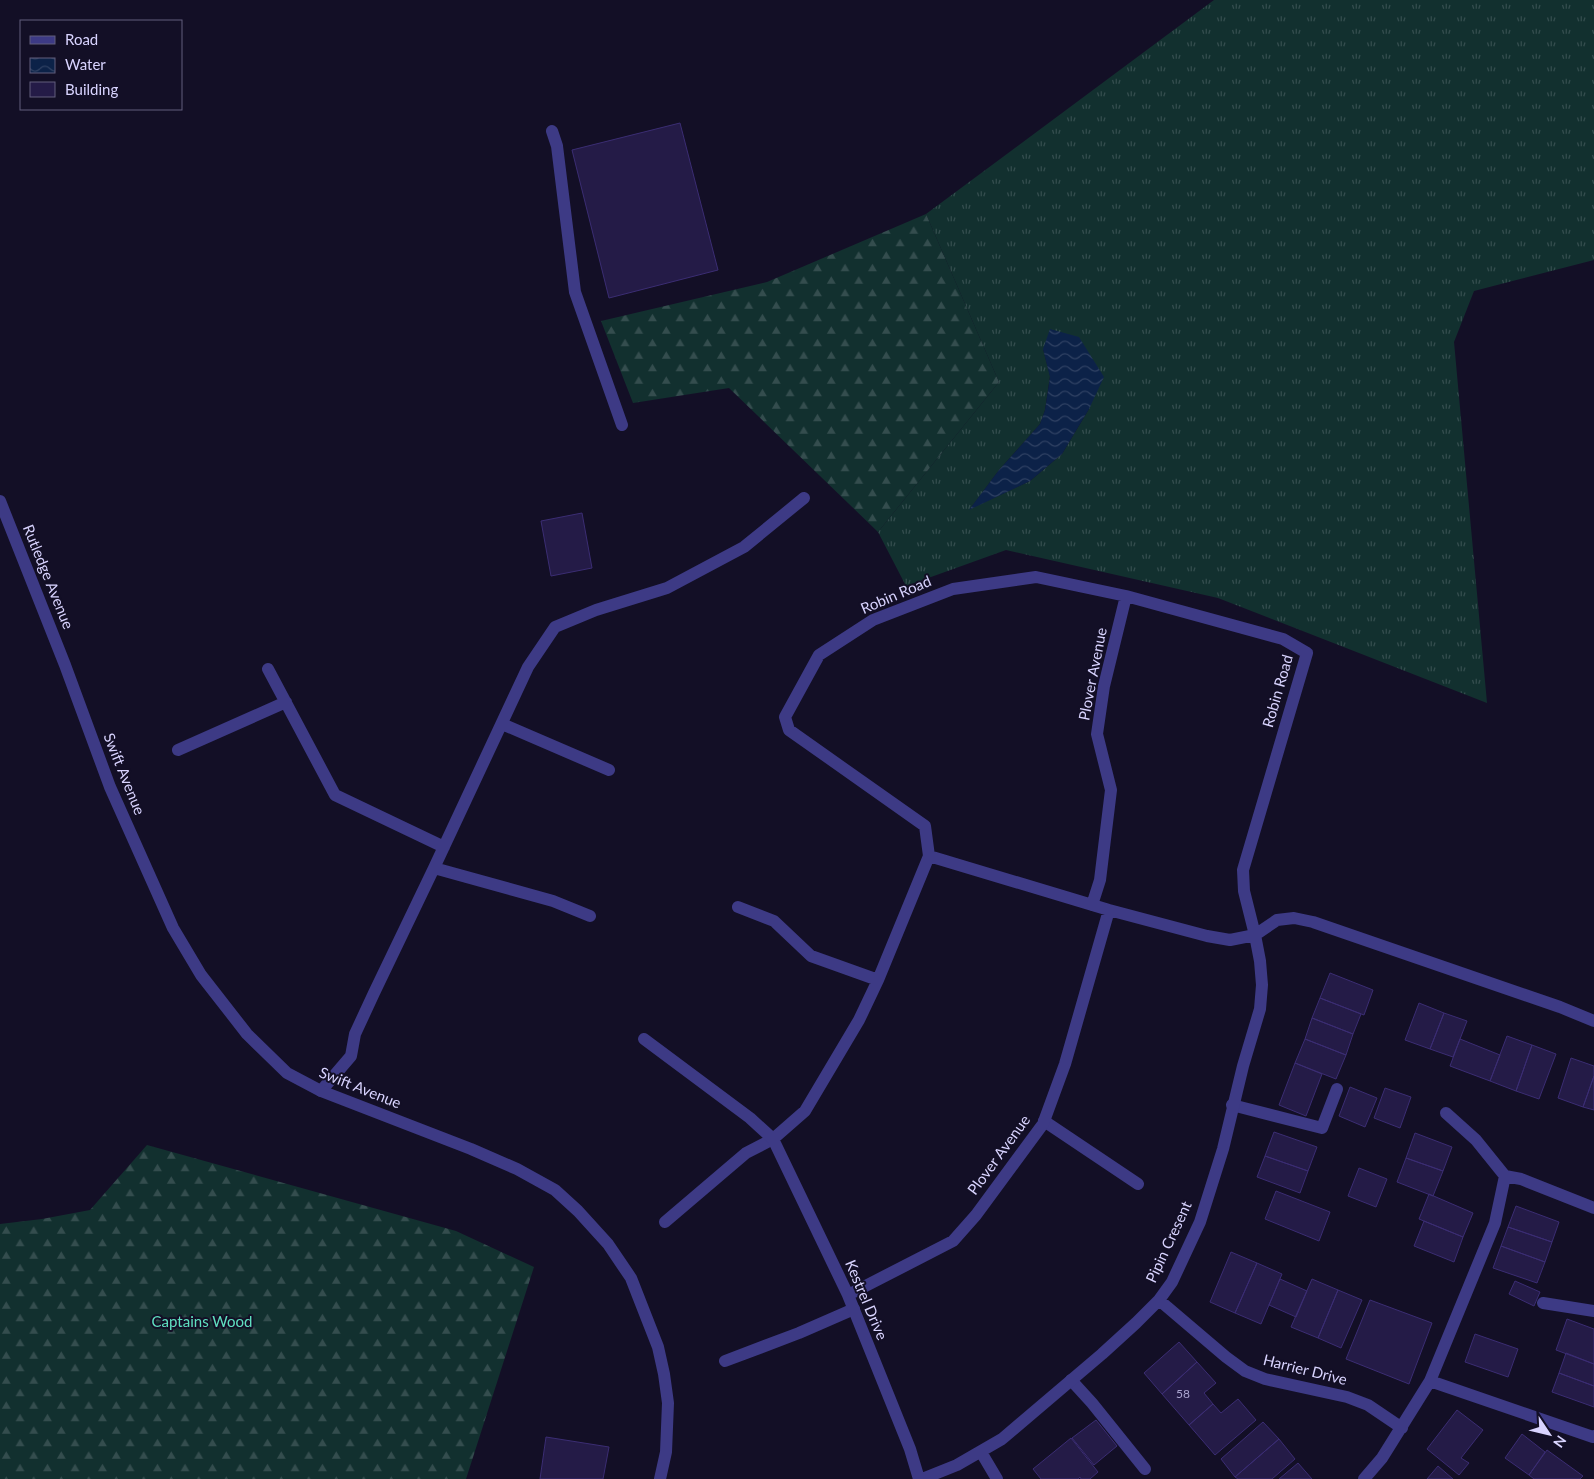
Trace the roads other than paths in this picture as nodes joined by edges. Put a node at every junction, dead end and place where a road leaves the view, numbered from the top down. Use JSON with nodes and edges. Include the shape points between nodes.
{"nodes":[{"id":1,"x":552,"y":131,"type":"dead end"},
{"id":2,"x":622,"y":425,"type":"dead end"},
{"id":3,"x":804,"y":498,"type":"dead end"},
{"id":4,"x":0,"y":501,"type":"edge"},
{"id":5,"x":1126,"y":596,"type":"junction"},
{"id":6,"x":65,"y":665,"type":"joint"},
{"id":7,"x":268,"y":669,"type":"dead end"},
{"id":8,"x":286,"y":702,"type":"junction"},
{"id":9,"x":502,"y":724,"type":"junction"},
{"id":10,"x":178,"y":750,"type":"dead end"},
{"id":11,"x":609,"y":770,"type":"dead end"},
{"id":12,"x":444,"y":847,"type":"junction"},
{"id":13,"x":929,"y":856,"type":"junction"},
{"id":14,"x":434,"y":868,"type":"junction"},
{"id":15,"x":1092,"y":905,"type":"junction"},
{"id":16,"x":738,"y":907,"type":"dead end"},
{"id":17,"x":1109,"y":910,"type":"junction"},
{"id":18,"x":590,"y":916,"type":"dead end"},
{"id":19,"x":1255,"y":935,"type":"junction"},
{"id":20,"x":878,"y":980,"type":"junction"},
{"id":21,"x":1594,"y":1021,"type":"edge"},
{"id":22,"x":644,"y":1039,"type":"dead end"},
{"id":23,"x":1337,"y":1090,"type":"dead end"},
{"id":24,"x":321,"y":1091,"type":"junction"},
{"id":25,"x":1232,"y":1105,"type":"junction"},
{"id":26,"x":1446,"y":1113,"type":"dead end"},
{"id":27,"x":1044,"y":1121,"type":"junction"},
{"id":28,"x":773,"y":1139,"type":"junction"},
{"id":29,"x":1505,"y":1176,"type":"junction"},
{"id":30,"x":1138,"y":1184,"type":"dead end"},
{"id":31,"x":1594,"y":1208,"type":"edge"},
{"id":32,"x":665,"y":1222,"type":"dead end"},
{"id":33,"x":848,"y":1295,"type":"junction"},
{"id":34,"x":1159,"y":1300,"type":"junction"},
{"id":35,"x":1543,"y":1303,"type":"dead end"},
{"id":36,"x":854,"y":1309,"type":"junction"},
{"id":37,"x":1594,"y":1312,"type":"edge"},
{"id":38,"x":725,"y":1361,"type":"dead end"},
{"id":39,"x":1071,"y":1380,"type":"junction"},
{"id":40,"x":1430,"y":1381,"type":"junction"},
{"id":41,"x":1402,"y":1428,"type":"junction"},
{"id":42,"x":1594,"y":1438,"type":"edge"},
{"id":43,"x":981,"y":1452,"type":"junction"},
{"id":44,"x":1144,"y":1468,"type":"dead end"},
{"id":45,"x":660,"y":1479,"type":"edge"},
{"id":46,"x":920,"y":1479,"type":"edge"},
{"id":47,"x":998,"y":1479,"type":"edge"},
{"id":48,"x":1364,"y":1479,"type":"edge"}],
"edges":[{"from":1,"to":2,"type":"street","via":[[558,146],[575,292]]},
{"from":3,"to":9,"type":"street","via":[[744,547],[667,588],[596,610],[555,627],[528,667]]},
{"from":4,"to":6,"type":"street","name":"Rutledge Avenue"},
{"from":5,"to":13,"type":"street","name":"Robin Road","via":[[1036,577],[953,589],[873,620],[820,655],[785,717],[789,730],[925,826]]},
{"from":5,"to":15,"type":"street","name":"Plover Avenue","via":[[1104,686],[1097,734],[1111,790],[1100,880]]},
{"from":5,"to":19,"type":"street","name":"Robin Road","via":[[1283,639],[1307,653],[1243,870],[1244,892]]},
{"from":6,"to":24,"type":"street","name":"Swift Avenue","via":[[110,787],[173,928],[202,975],[247,1034],[286,1073]]},
{"from":7,"to":8,"type":"street"},
{"from":8,"to":10,"type":"street"},
{"from":8,"to":12,"type":"street","via":[[335,795]]},
{"from":9,"to":11,"type":"street"},
{"from":9,"to":12,"type":"street"},
{"from":12,"to":14,"type":"street"},
{"from":13,"to":15,"type":"street"},
{"from":13,"to":20,"type":"street"},
{"from":14,"to":18,"type":"street","via":[[553,901]]},
{"from":14,"to":24,"type":"street","via":[[374,993],[356,1034],[351,1056]]},
{"from":15,"to":17,"type":"street"},
{"from":16,"to":20,"type":"street","via":[[774,921],[811,956]]},
{"from":17,"to":19,"type":"street","via":[[1206,936],[1230,940]]},
{"from":17,"to":27,"type":"street","name":"Plover Avenue","via":[[1065,1064]]},
{"from":19,"to":21,"type":"street","via":[[1277,920],[1294,918],[1313,922]]},
{"from":19,"to":25,"type":"street","name":"Pipin Cresent","via":[[1262,985],[1260,1009]]},
{"from":20,"to":28,"type":"street","via":[[859,1020],[805,1111]]},
{"from":22,"to":28,"type":"street","via":[[750,1118]]},
{"from":23,"to":25,"type":"street","via":[[1322,1128]]},
{"from":24,"to":45,"type":"street","name":"Swift Avenue","via":[[517,1169],[555,1190],[608,1244],[632,1278],[658,1347],[664,1374],[667,1432]]},
{"from":25,"to":34,"type":"street","name":"Pipin Cresent","via":[[1223,1149],[1200,1222],[1172,1282]]},
{"from":26,"to":29,"type":"street","via":[[1476,1140]]},
{"from":27,"to":30,"type":"street"},
{"from":27,"to":33,"type":"street","name":"Plover Avenue","via":[[976,1215],[953,1241]]},
{"from":28,"to":32,"type":"street","via":[[746,1152]]},
{"from":28,"to":33,"type":"street","name":"Kestrel Drive"},
{"from":29,"to":31,"type":"street","via":[[1521,1179]]},
{"from":29,"to":40,"type":"street","via":[[1495,1223]]},
{"from":33,"to":36,"type":"street","name":"Kestrel Drive"},
{"from":34,"to":39,"type":"street","name":"Pipin Cresent"},
{"from":34,"to":41,"type":"street","name":"Harrier Drive","via":[[1245,1371],[1265,1379],[1347,1397],[1368,1405]]},
{"from":35,"to":37,"type":"street"},
{"from":36,"to":38,"type":"street"},
{"from":36,"to":46,"type":"street","name":"Kestrel Drive"},
{"from":39,"to":43,"type":"street","name":"Pipin Cresent","via":[[1002,1439]]},
{"from":39,"to":44,"type":"street"},
{"from":40,"to":41,"type":"street"},
{"from":40,"to":42,"type":"street"},
{"from":41,"to":48,"type":"street"},
{"from":43,"to":46,"type":"street","name":"Pipin Cresent"},
{"from":43,"to":47,"type":"street"}]}
